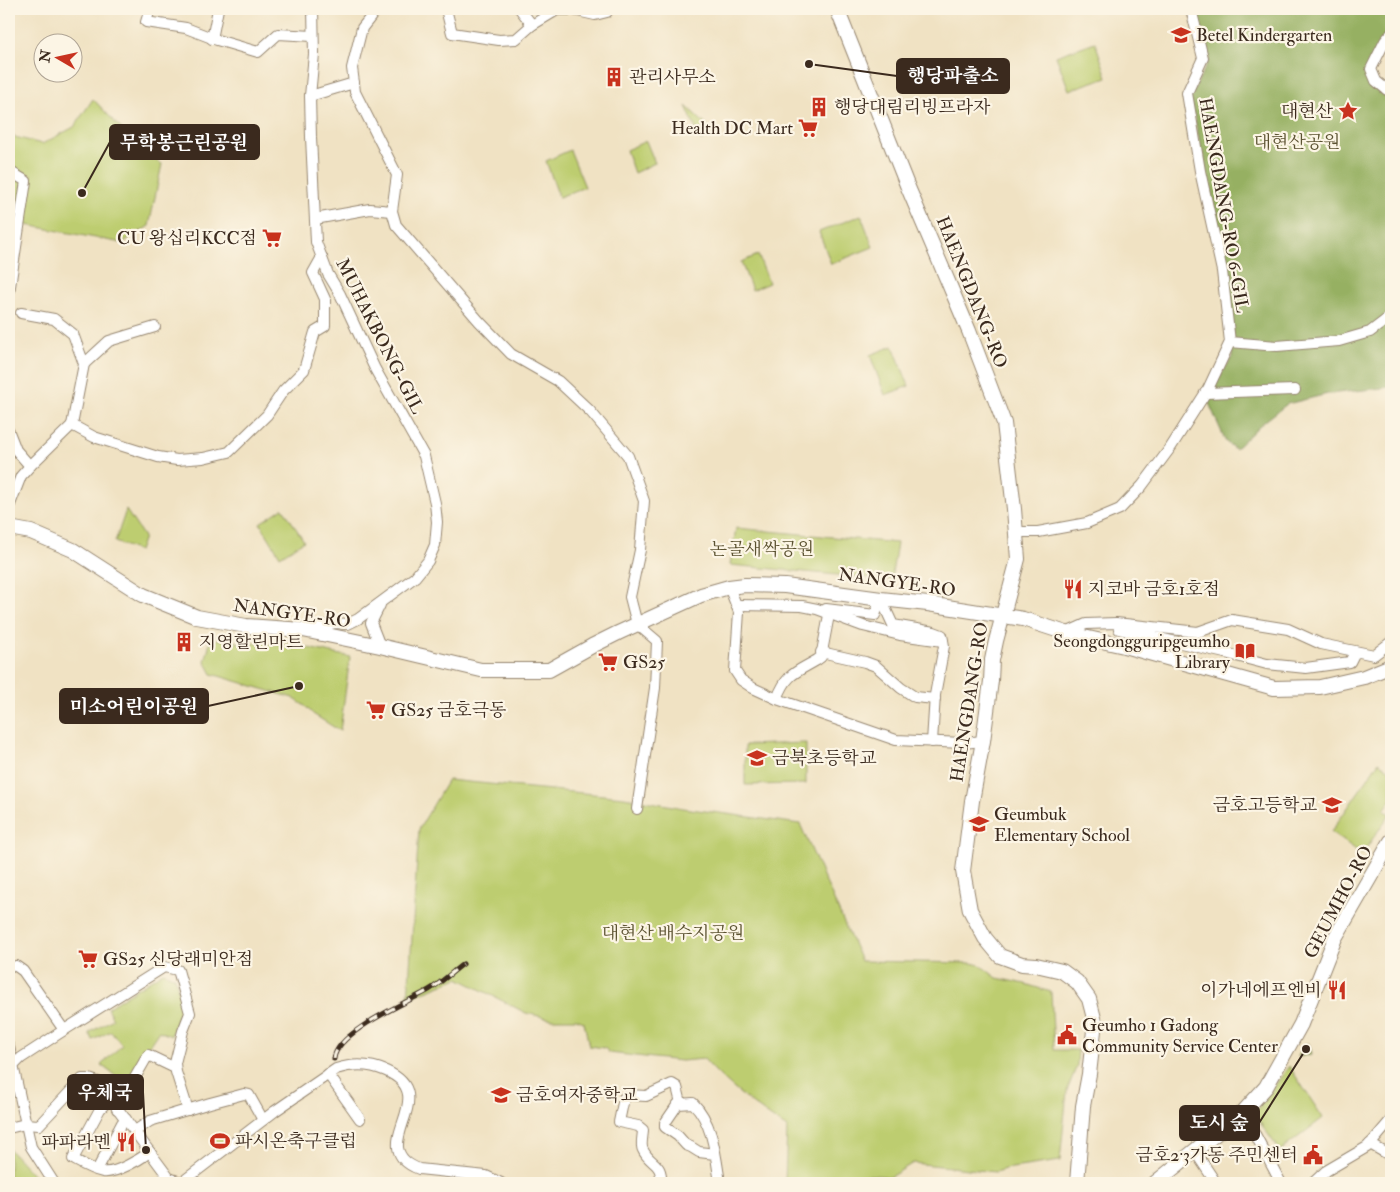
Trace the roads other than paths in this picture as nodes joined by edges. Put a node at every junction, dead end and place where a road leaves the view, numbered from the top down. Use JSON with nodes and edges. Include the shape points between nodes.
{"nodes":[{"id":1,"x":150,"y":9,"type":"edge"},
{"id":2,"x":218,"y":9,"type":"edge"},
{"id":3,"x":313,"y":9,"type":"edge"},
{"id":4,"x":377,"y":9,"type":"edge"},
{"id":5,"x":446,"y":9,"type":"edge"},
{"id":6,"x":520,"y":9,"type":"edge"},
{"id":7,"x":557,"y":9,"type":"edge"},
{"id":8,"x":608,"y":9,"type":"edge"},
{"id":9,"x":837,"y":9,"type":"edge"},
{"id":10,"x":1191,"y":9,"type":"edge"},
{"id":11,"x":532,"y":25,"type":"junction"},
{"id":12,"x":1391,"y":34,"type":"edge"},
{"id":13,"x":314,"y":36,"type":"junction"},
{"id":14,"x":212,"y":38,"type":"junction"},
{"id":15,"x":354,"y":83,"type":"junction"},
{"id":16,"x":1391,"y":89,"type":"edge"},
{"id":17,"x":310,"y":96,"type":"junction"},
{"id":18,"x":9,"y":172,"type":"edge"},
{"id":19,"x":392,"y":211,"type":"junction"},
{"id":20,"x":315,"y":220,"type":"junction"},
{"id":21,"x":322,"y":257,"type":"junction"},
{"id":22,"x":9,"y":292,"type":"edge"},
{"id":23,"x":21,"y":313,"type":"dead end"},
{"id":24,"x":1391,"y":316,"type":"edge"},
{"id":25,"x":155,"y":327,"type":"dead end"},
{"id":26,"x":1230,"y":342,"type":"junction"},
{"id":27,"x":84,"y":364,"type":"junction"},
{"id":28,"x":1295,"y":390,"type":"dead end"},
{"id":29,"x":1205,"y":393,"type":"junction"},
{"id":30,"x":72,"y":425,"type":"junction"},
{"id":31,"x":9,"y":432,"type":"edge"},
{"id":32,"x":30,"y":466,"type":"junction"},
{"id":33,"x":9,"y":507,"type":"edge"},
{"id":34,"x":9,"y":528,"type":"edge"},
{"id":35,"x":1016,"y":532,"type":"junction"},
{"id":36,"x":729,"y":587,"type":"junction"},
{"id":37,"x":881,"y":600,"type":"junction"},
{"id":38,"x":382,"y":602,"type":"junction"},
{"id":39,"x":736,"y":605,"type":"junction"},
{"id":40,"x":817,"y":609,"type":"junction"},
{"id":41,"x":829,"y":614,"type":"junction"},
{"id":42,"x":1003,"y":616,"type":"junction"},
{"id":43,"x":637,"y":624,"type":"junction"},
{"id":44,"x":1086,"y":624,"type":"junction"},
{"id":45,"x":307,"y":630,"type":"junction"},
{"id":46,"x":1066,"y":633,"type":"junction"},
{"id":47,"x":943,"y":641,"type":"junction"},
{"id":48,"x":1391,"y":642,"type":"edge"},
{"id":49,"x":380,"y":646,"type":"junction"},
{"id":50,"x":821,"y":652,"type":"junction"},
{"id":51,"x":1358,"y":652,"type":"junction"},
{"id":52,"x":1391,"y":666,"type":"edge"},
{"id":53,"x":777,"y":699,"type":"junction"},
{"id":54,"x":935,"y":699,"type":"junction"},
{"id":55,"x":982,"y":741,"type":"junction"},
{"id":56,"x":932,"y":742,"type":"junction"},
{"id":57,"x":637,"y":809,"type":"dead end"},
{"id":58,"x":1391,"y":841,"type":"edge"},
{"id":59,"x":16,"y":966,"type":"dead end"},
{"id":60,"x":64,"y":1030,"type":"junction"},
{"id":61,"x":9,"y":1047,"type":"edge"},
{"id":62,"x":11,"y":1067,"type":"edge"},
{"id":63,"x":175,"y":1068,"type":"junction"},
{"id":64,"x":328,"y":1074,"type":"junction"},
{"id":65,"x":110,"y":1099,"type":"junction"},
{"id":66,"x":679,"y":1103,"type":"junction"},
{"id":67,"x":117,"y":1109,"type":"junction"},
{"id":68,"x":188,"y":1110,"type":"junction"},
{"id":69,"x":1242,"y":1114,"type":"junction"},
{"id":70,"x":126,"y":1119,"type":"junction"},
{"id":71,"x":263,"y":1120,"type":"junction"},
{"id":72,"x":360,"y":1120,"type":"dead end"},
{"id":73,"x":1391,"y":1120,"type":"edge"},
{"id":74,"x":25,"y":1124,"type":"junction"},
{"id":75,"x":9,"y":1128,"type":"edge"},
{"id":76,"x":135,"y":1131,"type":"junction"},
{"id":77,"x":1370,"y":1144,"type":"junction"},
{"id":78,"x":1199,"y":1148,"type":"junction"},
{"id":79,"x":150,"y":1152,"type":"junction"},
{"id":80,"x":715,"y":1154,"type":"junction"},
{"id":81,"x":1391,"y":1156,"type":"edge"},
{"id":82,"x":102,"y":1172,"type":"junction"},
{"id":83,"x":54,"y":1183,"type":"edge"},
{"id":84,"x":182,"y":1183,"type":"edge"},
{"id":85,"x":501,"y":1183,"type":"edge"},
{"id":86,"x":661,"y":1183,"type":"edge"},
{"id":87,"x":720,"y":1183,"type":"edge"},
{"id":88,"x":1077,"y":1183,"type":"edge"},
{"id":89,"x":1155,"y":1183,"type":"edge"},
{"id":90,"x":1216,"y":1183,"type":"edge"},
{"id":91,"x":1282,"y":1183,"type":"edge"},
{"id":92,"x":1313,"y":1183,"type":"edge"}],
"edges":[{"from":1,"to":14,"type":"street","via":[[146,22],[186,28]]},
{"from":2,"to":14,"type":"street"},
{"from":3,"to":13,"type":"street","name":"MUHAKBONG-GIL"},
{"from":4,"to":15,"type":"street","via":[[362,28],[352,68]]},
{"from":5,"to":11,"type":"street","via":[[452,33],[499,40],[516,39]]},
{"from":6,"to":11,"type":"street"},
{"from":7,"to":8,"type":"street","via":[[594,14]]},
{"from":7,"to":11,"type":"street"},
{"from":9,"to":35,"type":"main road","name":"HAENGDANG-RO","via":[[1004,423]]},
{"from":10,"to":26,"type":"street","name":"HAENGDANG-RO 6-GIL","via":[[1203,58],[1187,93],[1222,271]]},
{"from":12,"to":16,"type":"street","via":[[1371,69],[1376,81],[1387,90]]},
{"from":13,"to":14,"type":"street","via":[[278,34],[258,52]]},
{"from":13,"to":17,"type":"street","name":"MUHAKBONG-GIL"},
{"from":15,"to":17,"type":"street"},
{"from":15,"to":19,"type":"street","via":[[355,92],[397,176]]},
{"from":17,"to":20,"type":"street","name":"MUHAKBONG-GIL"},
{"from":18,"to":22,"type":"street","via":[[26,181]]},
{"from":19,"to":20,"type":"street","via":[[370,209]]},
{"from":19,"to":43,"type":"street","via":[[396,225],[504,348],[558,381],[590,411],[628,456],[644,500],[640,550],[630,597]]},
{"from":20,"to":21,"type":"street","name":"MUHAKBONG-GIL","via":[[316,242]]},
{"from":21,"to":30,"type":"street","via":[[313,273],[325,299],[325,326],[315,332],[304,370],[283,390],[267,415],[229,452],[177,460],[158,457],[94,437]]},
{"from":21,"to":38,"type":"street","name":"MUHAKBONG-GIL","via":[[375,369],[424,456],[435,503],[438,522],[435,545],[428,561],[415,577]]},
{"from":23,"to":27,"type":"street","via":[[54,319],[73,334]]},
{"from":24,"to":26,"type":"street","via":[[1370,332],[1339,341],[1277,346]]},
{"from":25,"to":27,"type":"street","via":[[109,341]]},
{"from":26,"to":29,"type":"street"},
{"from":27,"to":30,"type":"street"},
{"from":28,"to":29,"type":"street"},
{"from":29,"to":35,"type":"street","via":[[1171,447],[1120,510],[1087,522],[1038,532]]},
{"from":30,"to":32,"type":"street"},
{"from":31,"to":32,"type":"street","via":[[16,450]]},
{"from":32,"to":33,"type":"street","via":[[21,476]]},
{"from":34,"to":45,"type":"main road","name":"NANGYE-RO","via":[[31,532],[73,550],[143,595],[196,618],[246,626]]},
{"from":35,"to":42,"type":"main road","name":"HAENGDANG-RO","via":[[1018,559]]},
{"from":36,"to":37,"type":"main road","name":"NANGYE-RO","via":[[785,586]]},
{"from":36,"to":39,"type":"street"},
{"from":36,"to":43,"type":"main road","name":"NANGYE-RO","via":[[701,595]]},
{"from":37,"to":40,"type":"street","via":[[875,615]]},
{"from":37,"to":42,"type":"main road","name":"NANGYE-RO"},
{"from":37,"to":47,"type":"street","via":[[893,625],[934,632],[942,635]]},
{"from":38,"to":45,"type":"street","via":[[348,624],[335,623]]},
{"from":38,"to":49,"type":"street","name":"MUHAKBONG-GIL","via":[[372,623]]},
{"from":39,"to":40,"type":"street"},
{"from":39,"to":53,"type":"street","via":[[739,612],[735,670],[741,680]]},
{"from":40,"to":41,"type":"street"},
{"from":41,"to":47,"type":"street","via":[[900,635]]},
{"from":41,"to":50,"type":"street"},
{"from":42,"to":46,"type":"main road","name":"NANGYE-RO","via":[[1024,619]]},
{"from":42,"to":55,"type":"main road","name":"HAENGDANG-RO","via":[[992,660]]},
{"from":43,"to":49,"type":"main road","name":"NANGYE-RO","via":[[549,670],[482,670]]},
{"from":43,"to":57,"type":"street","via":[[657,641],[655,688]]},
{"from":44,"to":46,"type":"street"},
{"from":44,"to":51,"type":"street","via":[[1116,622],[1198,632],[1232,620],[1288,629],[1321,644]]},
{"from":44,"to":51,"type":"street","via":[[1126,630],[1267,664],[1306,668],[1350,662]]},
{"from":45,"to":49,"type":"main road","name":"NANGYE-RO"},
{"from":46,"to":52,"type":"main road","name":"NANGYE-RO","via":[[1274,688],[1320,688]]},
{"from":47,"to":54,"type":"street"},
{"from":48,"to":51,"type":"street","via":[[1374,655]]},
{"from":50,"to":53,"type":"street","via":[[818,660],[790,675]]},
{"from":50,"to":54,"type":"street","via":[[876,666],[915,697]]},
{"from":53,"to":56,"type":"street","via":[[896,740]]},
{"from":54,"to":56,"type":"street"},
{"from":55,"to":56,"type":"street"},
{"from":55,"to":88,"type":"main road","name":"HAENGDANG-RO","via":[[963,871],[970,910],[985,938],[1000,956],[1022,964],[1062,971],[1077,982],[1089,999],[1095,1022],[1083,1106]]},
{"from":58,"to":69,"type":"main road","name":"GEUMHO-RO","via":[[1336,938],[1297,1032],[1266,1087]]},
{"from":59,"to":60,"type":"street","via":[[23,971]]},
{"from":60,"to":62,"type":"street"},
{"from":60,"to":63,"type":"street","via":[[164,967],[178,970],[190,1013]]},
{"from":61,"to":62,"type":"street"},
{"from":62,"to":74,"type":"street"},
{"from":63,"to":67,"type":"street","via":[[148,1055]]},
{"from":63,"to":68,"type":"street"},
{"from":64,"to":71,"type":"street"},
{"from":64,"to":72,"type":"street"},
{"from":64,"to":85,"type":"street","via":[[358,1065],[395,1075],[404,1082],[409,1097],[398,1134],[399,1149],[406,1162],[419,1169],[486,1176]]},
{"from":65,"to":67,"type":"street"},
{"from":65,"to":74,"type":"street","via":[[98,1082],[82,1079],[39,1125]]},
{"from":65,"to":82,"type":"street","via":[[100,1109],[73,1159]]},
{"from":66,"to":80,"type":"street","via":[[693,1103],[698,1108],[713,1140]]},
{"from":66,"to":80,"type":"street","via":[[665,1127],[686,1145],[699,1152]]},
{"from":66,"to":86,"type":"street","via":[[677,1087],[672,1084],[646,1096],[629,1095],[624,1098],[619,1122],[643,1130],[642,1147],[659,1167]]},
{"from":67,"to":70,"type":"street"},
{"from":68,"to":71,"type":"street","via":[[244,1094],[250,1095]]},
{"from":68,"to":76,"type":"street","via":[[150,1121]]},
{"from":69,"to":78,"type":"main road","name":"GEUMHO-RO"},
{"from":69,"to":91,"type":"street"},
{"from":70,"to":76,"type":"street"},
{"from":70,"to":82,"type":"street"},
{"from":71,"to":84,"type":"street"},
{"from":73,"to":77,"type":"street"},
{"from":74,"to":75,"type":"street"},
{"from":74,"to":83,"type":"street","via":[[31,1147]]},
{"from":76,"to":79,"type":"street"},
{"from":77,"to":81,"type":"street"},
{"from":77,"to":92,"type":"street","via":[[1326,1171]]},
{"from":78,"to":89,"type":"main road","name":"GEUMHO-RO"},
{"from":78,"to":90,"type":"street","via":[[1200,1160]]},
{"from":79,"to":82,"type":"street","via":[[136,1161]]},
{"from":79,"to":84,"type":"street","via":[[169,1178]]},
{"from":80,"to":87,"type":"street"}]}
